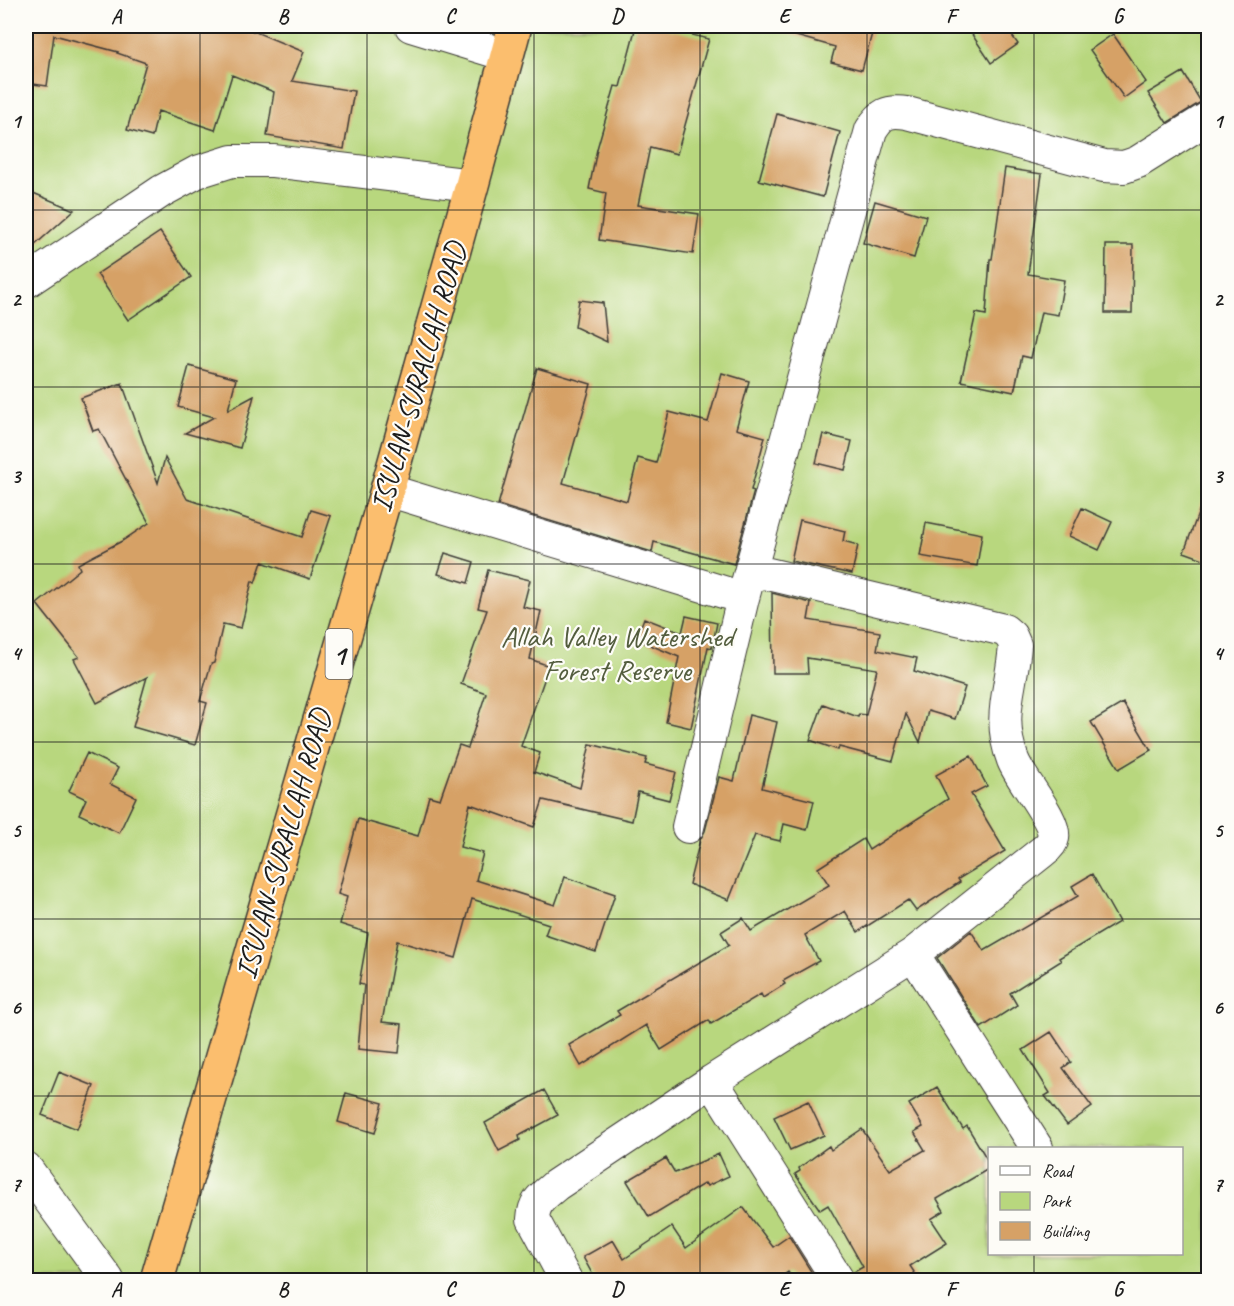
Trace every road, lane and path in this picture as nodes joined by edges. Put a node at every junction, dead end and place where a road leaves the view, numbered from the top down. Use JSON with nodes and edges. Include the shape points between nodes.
{"nodes":[{"id":1,"x":411,"y":26,"type":"edge"},
{"id":2,"x":510,"y":40,"type":"edge"},
{"id":3,"x":1209,"y":118,"type":"edge"},
{"id":4,"x":472,"y":185,"type":"junction"},
{"id":5,"x":26,"y":282,"type":"edge"},
{"id":6,"x":387,"y":489,"type":"junction"},
{"id":7,"x":747,"y":584,"type":"junction"},
{"id":8,"x":688,"y":827,"type":"dead end"},
{"id":9,"x":913,"y":954,"type":"junction"},
{"id":10,"x":712,"y":1081,"type":"junction"},
{"id":11,"x":1036,"y":1147,"type":"edge"},
{"id":12,"x":26,"y":1168,"type":"edge"},
{"id":13,"x":108,"y":1281,"type":"edge"},
{"id":14,"x":156,"y":1281,"type":"edge"},
{"id":15,"x":566,"y":1281,"type":"edge"},
{"id":16,"x":838,"y":1281,"type":"edge"}],
"edges":[{"from":1,"to":2,"type":"street"},
{"from":2,"to":4,"type":"highway","name":"ISULAN-SURALLAH ROAD","number":"1"},
{"from":3,"to":7,"type":"street","via":[[1124,167],[1104,166],[907,113],[880,117],[871,130]]},
{"from":4,"to":5,"type":"street","via":[[273,161],[232,161],[197,172],[162,191]]},
{"from":4,"to":6,"type":"highway","name":"ISULAN-SURALLAH ROAD","number":"1"},
{"from":6,"to":7,"type":"street"},
{"from":6,"to":14,"type":"highway","name":"ISULAN-SURALLAH ROAD","number":"1"},
{"from":7,"to":8,"type":"street"},
{"from":7,"to":9,"type":"street","via":[[1004,630],[1011,636],[1015,645],[1004,728],[1014,763],[1053,830],[1052,842]]},
{"from":9,"to":10,"type":"street"},
{"from":9,"to":11,"type":"street"},
{"from":10,"to":15,"type":"street","via":[[556,1185],[534,1208],[533,1219]]},
{"from":10,"to":16,"type":"street"},
{"from":12,"to":13,"type":"street"}]}
